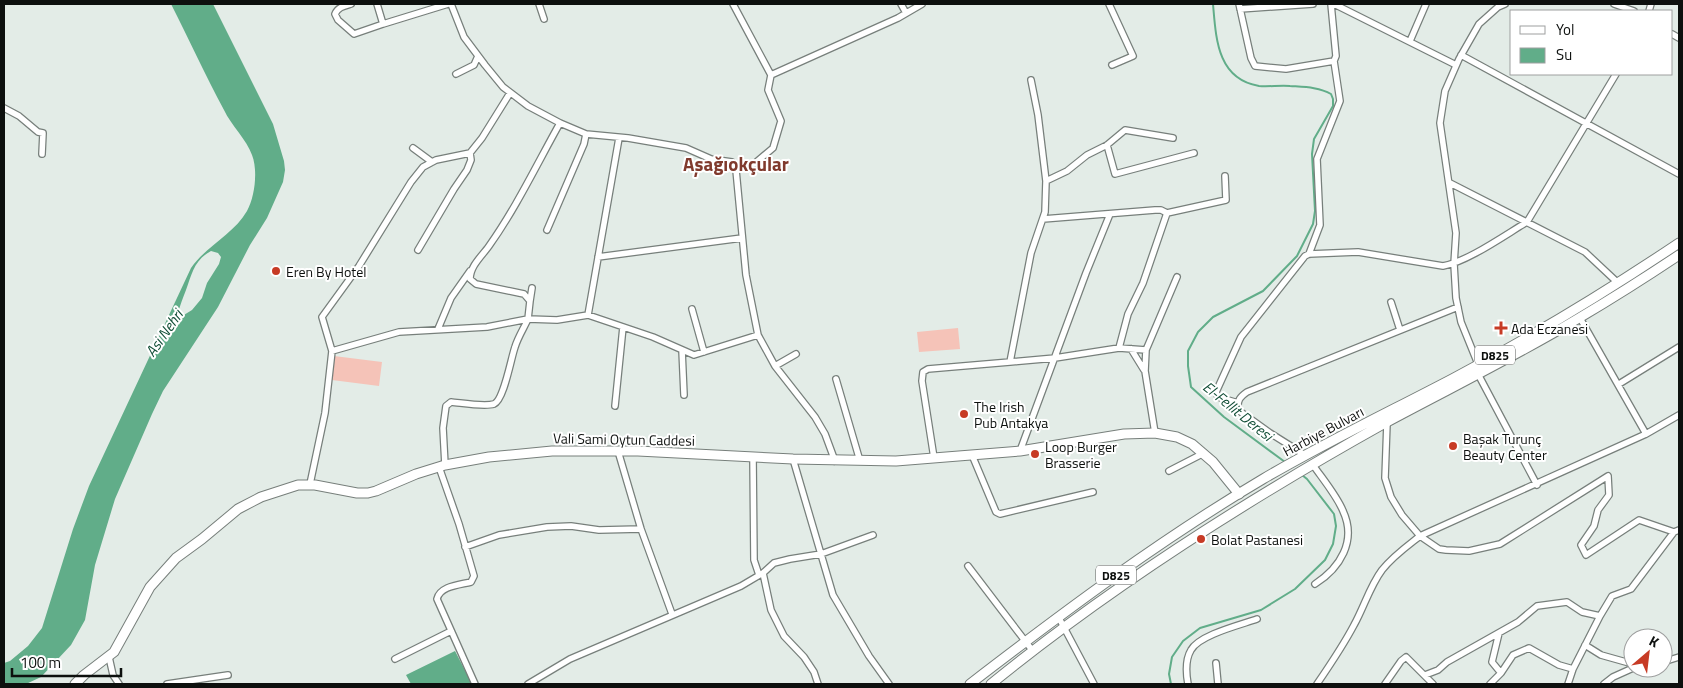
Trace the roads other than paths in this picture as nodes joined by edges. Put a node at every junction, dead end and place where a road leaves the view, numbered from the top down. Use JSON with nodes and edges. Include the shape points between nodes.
{"nodes":[{"id":1,"x":351,"y":4,"type":"edge"},
{"id":2,"x":377,"y":4,"type":"edge"},
{"id":3,"x":449,"y":4,"type":"edge"},
{"id":4,"x":539,"y":4,"type":"edge"},
{"id":5,"x":733,"y":4,"type":"edge"},
{"id":6,"x":901,"y":4,"type":"edge"},
{"id":7,"x":922,"y":4,"type":"edge"},
{"id":8,"x":1109,"y":4,"type":"edge"},
{"id":9,"x":1313,"y":4,"type":"edge"},
{"id":10,"x":1332,"y":4,"type":"edge"},
{"id":11,"x":1426,"y":4,"type":"edge"},
{"id":12,"x":1505,"y":4,"type":"edge"},
{"id":13,"x":1614,"y":4,"type":"edge"},
{"id":14,"x":1240,"y":6,"type":"edge"},
{"id":15,"x":1631,"y":10,"type":"edge"},
{"id":16,"x":906,"y":14,"type":"junction"},
{"id":17,"x":544,"y":19,"type":"dead end"},
{"id":18,"x":383,"y":24,"type":"junction"},
{"id":19,"x":1410,"y":41,"type":"junction"},
{"id":20,"x":1461,"y":55,"type":"junction"},
{"id":21,"x":478,"y":56,"type":"junction"},
{"id":22,"x":1334,"y":61,"type":"junction"},
{"id":23,"x":1112,"y":65,"type":"dead end"},
{"id":24,"x":1456,"y":65,"type":"junction"},
{"id":25,"x":456,"y":74,"type":"dead end"},
{"id":26,"x":771,"y":75,"type":"junction"},
{"id":27,"x":1615,"y":75,"type":"edge"},
{"id":28,"x":1031,"y":80,"type":"dead end"},
{"id":29,"x":510,"y":92,"type":"junction"},
{"id":30,"x":4,"y":108,"type":"edge"},
{"id":31,"x":560,"y":123,"type":"junction"},
{"id":32,"x":1586,"y":123,"type":"junction"},
{"id":33,"x":586,"y":134,"type":"junction"},
{"id":34,"x":620,"y":138,"type":"junction"},
{"id":35,"x":1173,"y":138,"type":"dead end"},
{"id":36,"x":1107,"y":145,"type":"junction"},
{"id":37,"x":413,"y":148,"type":"dead end"},
{"id":38,"x":470,"y":153,"type":"junction"},
{"id":39,"x":1194,"y":153,"type":"dead end"},
{"id":40,"x":42,"y":154,"type":"dead end"},
{"id":41,"x":432,"y":162,"type":"junction"},
{"id":42,"x":735,"y":167,"type":"junction"},
{"id":43,"x":1679,"y":174,"type":"edge"},
{"id":44,"x":1225,"y":176,"type":"dead end"},
{"id":45,"x":1046,"y":182,"type":"junction"},
{"id":46,"x":1450,"y":184,"type":"junction"},
{"id":47,"x":1167,"y":212,"type":"junction"},
{"id":48,"x":1110,"y":214,"type":"junction"},
{"id":49,"x":1043,"y":220,"type":"junction"},
{"id":50,"x":1527,"y":222,"type":"junction"},
{"id":51,"x":547,"y":230,"type":"dead end"},
{"id":52,"x":742,"y":238,"type":"junction"},
{"id":53,"x":1679,"y":242,"type":"edge"},
{"id":54,"x":418,"y":250,"type":"dead end"},
{"id":55,"x":1309,"y":254,"type":"junction"},
{"id":56,"x":1679,"y":255,"type":"edge"},
{"id":57,"x":598,"y":257,"type":"junction"},
{"id":58,"x":1454,"y":264,"type":"junction"},
{"id":59,"x":470,"y":271,"type":"junction"},
{"id":60,"x":1177,"y":276,"type":"dead end"},
{"id":61,"x":1617,"y":282,"type":"junction"},
{"id":62,"x":532,"y":288,"type":"dead end"},
{"id":63,"x":530,"y":301,"type":"junction"},
{"id":64,"x":1391,"y":302,"type":"dead end"},
{"id":65,"x":1458,"y":307,"type":"junction"},
{"id":66,"x":692,"y":309,"type":"dead end"},
{"id":67,"x":588,"y":315,"type":"junction"},
{"id":68,"x":1580,"y":318,"type":"junction"},
{"id":69,"x":528,"y":319,"type":"junction"},
{"id":70,"x":623,"y":327,"type":"junction"},
{"id":71,"x":438,"y":329,"type":"junction"},
{"id":72,"x":1400,"y":330,"type":"junction"},
{"id":73,"x":758,"y":335,"type":"junction"},
{"id":74,"x":1679,"y":347,"type":"edge"},
{"id":75,"x":1119,"y":348,"type":"junction"},
{"id":76,"x":1131,"y":349,"type":"junction"},
{"id":77,"x":682,"y":350,"type":"junction"},
{"id":78,"x":1146,"y":350,"type":"junction"},
{"id":79,"x":332,"y":351,"type":"junction"},
{"id":80,"x":704,"y":352,"type":"junction"},
{"id":81,"x":796,"y":354,"type":"dead end"},
{"id":82,"x":1054,"y":358,"type":"junction"},
{"id":83,"x":1010,"y":362,"type":"junction"},
{"id":84,"x":774,"y":366,"type":"junction"},
{"id":85,"x":1478,"y":369,"type":"junction"},
{"id":86,"x":1145,"y":371,"type":"junction"},
{"id":87,"x":836,"y":379,"type":"dead end"},
{"id":88,"x":1619,"y":384,"type":"junction"},
{"id":89,"x":684,"y":395,"type":"dead end"},
{"id":90,"x":1238,"y":403,"type":"junction"},
{"id":91,"x":615,"y":406,"type":"dead end"},
{"id":92,"x":1679,"y":416,"type":"edge"},
{"id":93,"x":1387,"y":422,"type":"junction"},
{"id":94,"x":1155,"y":433,"type":"junction"},
{"id":95,"x":1646,"y":434,"type":"junction"},
{"id":96,"x":618,"y":451,"type":"junction"},
{"id":97,"x":1020,"y":451,"type":"junction"},
{"id":98,"x":1204,"y":453,"type":"junction"},
{"id":99,"x":972,"y":454,"type":"junction"},
{"id":100,"x":1304,"y":455,"type":"junction"},
{"id":101,"x":753,"y":458,"type":"junction"},
{"id":102,"x":934,"y":458,"type":"junction"},
{"id":103,"x":793,"y":459,"type":"junction"},
{"id":104,"x":836,"y":461,"type":"junction"},
{"id":105,"x":860,"y":462,"type":"junction"},
{"id":106,"x":1313,"y":464,"type":"junction"},
{"id":107,"x":442,"y":466,"type":"junction"},
{"id":108,"x":1169,"y":471,"type":"dead end"},
{"id":109,"x":310,"y":484,"type":"junction"},
{"id":110,"x":1537,"y":485,"type":"junction"},
{"id":111,"x":1093,"y":492,"type":"dead end"},
{"id":112,"x":1239,"y":494,"type":"junction"},
{"id":113,"x":641,"y":530,"type":"junction"},
{"id":114,"x":1676,"y":531,"type":"edge"},
{"id":115,"x":873,"y":535,"type":"dead end"},
{"id":116,"x":1420,"y":536,"type":"junction"},
{"id":117,"x":465,"y":547,"type":"junction"},
{"id":118,"x":820,"y":554,"type":"junction"},
{"id":119,"x":968,"y":566,"type":"dead end"},
{"id":120,"x":761,"y":574,"type":"junction"},
{"id":121,"x":1315,"y":584,"type":"dead end"},
{"id":122,"x":672,"y":614,"type":"junction"},
{"id":123,"x":1600,"y":616,"type":"junction"},
{"id":124,"x":1059,"y":618,"type":"junction"},
{"id":125,"x":1257,"y":619,"type":"dead end"},
{"id":126,"x":1064,"y":627,"type":"junction"},
{"id":127,"x":451,"y":631,"type":"junction"},
{"id":128,"x":1499,"y":633,"type":"junction"},
{"id":129,"x":1026,"y":641,"type":"junction"},
{"id":130,"x":1585,"y":645,"type":"junction"},
{"id":131,"x":1032,"y":650,"type":"junction"},
{"id":132,"x":108,"y":658,"type":"junction"},
{"id":133,"x":394,"y":659,"type":"dead end"},
{"id":134,"x":1216,"y":663,"type":"dead end"},
{"id":135,"x":1623,"y":663,"type":"edge"},
{"id":136,"x":1573,"y":669,"type":"junction"},
{"id":137,"x":1623,"y":672,"type":"edge"},
{"id":138,"x":1501,"y":673,"type":"junction"},
{"id":139,"x":228,"y":675,"type":"dead end"},
{"id":140,"x":1425,"y":675,"type":"junction"},
{"id":141,"x":75,"y":684,"type":"edge"},
{"id":142,"x":119,"y":684,"type":"edge"},
{"id":143,"x":167,"y":684,"type":"edge"},
{"id":144,"x":475,"y":684,"type":"edge"},
{"id":145,"x":528,"y":684,"type":"edge"},
{"id":146,"x":818,"y":684,"type":"edge"},
{"id":147,"x":889,"y":684,"type":"edge"},
{"id":148,"x":970,"y":684,"type":"edge"},
{"id":149,"x":991,"y":684,"type":"edge"},
{"id":150,"x":1094,"y":684,"type":"edge"},
{"id":151,"x":1188,"y":684,"type":"edge"},
{"id":152,"x":1218,"y":684,"type":"edge"},
{"id":153,"x":1317,"y":684,"type":"edge"},
{"id":154,"x":1385,"y":684,"type":"edge"},
{"id":155,"x":1433,"y":684,"type":"edge"},
{"id":156,"x":1490,"y":684,"type":"edge"},
{"id":157,"x":1568,"y":684,"type":"edge"},
{"id":158,"x":1604,"y":684,"type":"edge"}],
"edges":[{"from":1,"to":18,"type":"street","via":[[341,7],[335,14],[354,34]]},
{"from":2,"to":18,"type":"street"},
{"from":3,"to":18,"type":"street"},
{"from":3,"to":21,"type":"street","via":[[464,37]]},
{"from":4,"to":17,"type":"street"},
{"from":5,"to":26,"type":"street"},
{"from":6,"to":16,"type":"street"},
{"from":7,"to":16,"type":"street"},
{"from":8,"to":23,"type":"street","via":[[1133,56]]},
{"from":9,"to":14,"type":"street"},
{"from":10,"to":19,"type":"street"},
{"from":10,"to":22,"type":"street"},
{"from":11,"to":19,"type":"street"},
{"from":12,"to":20,"type":"street","via":[[1479,24]]},
{"from":13,"to":15,"type":"street"},
{"from":14,"to":22,"type":"street","via":[[1255,66],[1286,69]]},
{"from":16,"to":26,"type":"street"},
{"from":19,"to":24,"type":"street"},
{"from":20,"to":24,"type":"street"},
{"from":20,"to":32,"type":"street"},
{"from":21,"to":25,"type":"street","via":[[474,65]]},
{"from":21,"to":29,"type":"street"},
{"from":22,"to":55,"type":"street","via":[[1340,101],[1317,159],[1320,225]]},
{"from":24,"to":46,"type":"street","via":[[1445,91],[1440,123]]},
{"from":26,"to":42,"type":"street","via":[[768,90],[781,121],[773,148],[754,164]]},
{"from":27,"to":32,"type":"street"},
{"from":28,"to":45,"type":"street"},
{"from":29,"to":31,"type":"street"},
{"from":29,"to":38,"type":"street"},
{"from":30,"to":40,"type":"street","via":[[43,133]]},
{"from":31,"to":33,"type":"street"},
{"from":31,"to":59,"type":"street","via":[[508,216]]},
{"from":32,"to":43,"type":"street"},
{"from":32,"to":50,"type":"street"},
{"from":33,"to":34,"type":"street"},
{"from":33,"to":51,"type":"street"},
{"from":34,"to":42,"type":"street","via":[[686,148],[711,159],[732,162]]},
{"from":34,"to":57,"type":"street"},
{"from":35,"to":36,"type":"street","via":[[1125,130]]},
{"from":36,"to":39,"type":"street","via":[[1115,174]]},
{"from":36,"to":45,"type":"street"},
{"from":37,"to":41,"type":"street"},
{"from":38,"to":41,"type":"street"},
{"from":38,"to":54,"type":"street","via":[[467,170]]},
{"from":41,"to":79,"type":"street","via":[[423,167],[411,182],[359,266],[322,317]]},
{"from":42,"to":52,"type":"street"},
{"from":44,"to":47,"type":"street","via":[[1226,200]]},
{"from":45,"to":49,"type":"street"},
{"from":46,"to":50,"type":"street"},
{"from":46,"to":58,"type":"street","via":[[1456,233]]},
{"from":47,"to":48,"type":"street"},
{"from":47,"to":75,"type":"street","via":[[1143,283],[1128,314]]},
{"from":48,"to":49,"type":"street"},
{"from":48,"to":82,"type":"street"},
{"from":49,"to":83,"type":"street","via":[[1031,253]]},
{"from":50,"to":58,"type":"street"},
{"from":50,"to":61,"type":"street","via":[[1585,252]]},
{"from":52,"to":57,"type":"street"},
{"from":52,"to":73,"type":"street"},
{"from":53,"to":61,"type":"main road","name":"Harbiye Bulvarı","number":"D825"},
{"from":55,"to":58,"type":"street","via":[[1358,252],[1443,266]]},
{"from":55,"to":90,"type":"street","via":[[1252,322],[1232,355],[1216,392],[1218,398]]},
{"from":56,"to":68,"type":"main road","name":"Harbiye Bulvarı","number":"D825"},
{"from":57,"to":67,"type":"street"},
{"from":58,"to":65,"type":"street"},
{"from":59,"to":63,"type":"street","via":[[470,278],[476,284],[503,286],[524,294]]},
{"from":59,"to":71,"type":"street","via":[[451,298]]},
{"from":60,"to":78,"type":"street"},
{"from":61,"to":85,"type":"main road","name":"Harbiye Bulvarı","number":"D825"},
{"from":62,"to":63,"type":"street"},
{"from":63,"to":69,"type":"street"},
{"from":64,"to":72,"type":"street"},
{"from":65,"to":72,"type":"street"},
{"from":65,"to":85,"type":"street"},
{"from":66,"to":80,"type":"street"},
{"from":67,"to":69,"type":"street","via":[[557,320]]},
{"from":67,"to":70,"type":"street"},
{"from":68,"to":85,"type":"main road","name":"Harbiye Bulvarı","number":"D825"},
{"from":68,"to":88,"type":"street"},
{"from":69,"to":71,"type":"street","via":[[487,327]]},
{"from":69,"to":107,"type":"street","via":[[515,346],[498,402],[486,405],[451,402],[446,406]]},
{"from":70,"to":77,"type":"street"},
{"from":70,"to":91,"type":"street"},
{"from":71,"to":79,"type":"street","via":[[399,332]]},
{"from":72,"to":90,"type":"street","via":[[1247,392]]},
{"from":73,"to":80,"type":"street"},
{"from":73,"to":84,"type":"street"},
{"from":74,"to":88,"type":"street"},
{"from":75,"to":76,"type":"street"},
{"from":75,"to":82,"type":"street"},
{"from":76,"to":78,"type":"street"},
{"from":76,"to":86,"type":"street"},
{"from":77,"to":80,"type":"street","via":[[694,355]]},
{"from":77,"to":89,"type":"street"},
{"from":78,"to":86,"type":"street"},
{"from":79,"to":109,"type":"street","via":[[325,413]]},
{"from":81,"to":84,"type":"street"},
{"from":82,"to":83,"type":"street"},
{"from":82,"to":97,"type":"street"},
{"from":83,"to":102,"type":"street","via":[[923,372]]},
{"from":84,"to":104,"type":"street","via":[[815,417]]},
{"from":85,"to":93,"type":"main road","name":"Harbiye Bulvarı","number":"D825"},
{"from":85,"to":100,"type":"main road","name":"Harbiye Bulvarı","number":"D825"},
{"from":85,"to":110,"type":"street"},
{"from":86,"to":94,"type":"street"},
{"from":87,"to":105,"type":"street"},
{"from":88,"to":95,"type":"street"},
{"from":90,"to":100,"type":"street","via":[[1238,410]]},
{"from":92,"to":95,"type":"street"},
{"from":93,"to":106,"type":"main road","name":"Harbiye Bulvarı","number":"D825"},
{"from":93,"to":116,"type":"street","via":[[1385,478],[1391,497]]},
{"from":94,"to":97,"type":"main road","name":"Vali Sami Oytun Caddesi","via":[[1124,434]]},
{"from":94,"to":98,"type":"main road","name":"Vali Sami Oytun Caddesi","via":[[1185,440]]},
{"from":95,"to":110,"type":"street"},
{"from":96,"to":101,"type":"main road","name":"Vali Sami Oytun Caddesi"},
{"from":96,"to":107,"type":"main road","name":"Vali Sami Oytun Caddesi","via":[[521,453]]},
{"from":96,"to":113,"type":"street"},
{"from":97,"to":99,"type":"main road","name":"Vali Sami Oytun Caddesi"},
{"from":98,"to":108,"type":"street"},
{"from":98,"to":112,"type":"main road","name":"Vali Sami Oytun Caddesi"},
{"from":99,"to":102,"type":"main road","name":"Vali Sami Oytun Caddesi"},
{"from":99,"to":111,"type":"street","via":[[996,512],[1000,514]]},
{"from":100,"to":112,"type":"main road","name":"Harbiye Bulvarı","number":"D825"},
{"from":101,"to":103,"type":"main road","name":"Vali Sami Oytun Caddesi"},
{"from":101,"to":120,"type":"street","via":[[754,560]]},
{"from":102,"to":105,"type":"main road","name":"Vali Sami Oytun Caddesi"},
{"from":103,"to":104,"type":"main road","name":"Vali Sami Oytun Caddesi"},
{"from":103,"to":118,"type":"street"},
{"from":104,"to":105,"type":"main road","name":"Vali Sami Oytun Caddesi"},
{"from":106,"to":121,"type":"street","via":[[1344,511],[1348,534],[1336,566]]},
{"from":106,"to":126,"type":"main road","name":"Harbiye Bulvarı","number":"D825","via":[[1191,538]]},
{"from":107,"to":109,"type":"main road","name":"Vali Sami Oytun Caddesi","via":[[368,493]]},
{"from":107,"to":117,"type":"street"},
{"from":109,"to":132,"type":"main road","name":"Vali Sami Oytun Caddesi","via":[[278,490],[238,509],[176,558],[150,586]]},
{"from":110,"to":116,"type":"street"},
{"from":112,"to":124,"type":"main road","name":"Harbiye Bulvarı","number":"D825","via":[[1143,557]]},
{"from":113,"to":117,"type":"street","via":[[546,527],[499,535]]},
{"from":113,"to":122,"type":"street"},
{"from":114,"to":116,"type":"street","via":[[1639,520],[1586,555],[1581,545],[1609,495],[1608,476],[1500,544],[1469,551],[1446,550]]},
{"from":114,"to":123,"type":"street","via":[[1631,589],[1612,596]]},
{"from":115,"to":118,"type":"street"},
{"from":116,"to":153,"type":"street","via":[[1382,571],[1338,654]]},
{"from":117,"to":127,"type":"street","via":[[474,576],[471,582],[442,590],[437,595]]},
{"from":118,"to":120,"type":"street","via":[[774,563]]},
{"from":118,"to":147,"type":"street","via":[[833,595]]},
{"from":119,"to":129,"type":"street"},
{"from":120,"to":122,"type":"street","via":[[741,586]]},
{"from":120,"to":146,"type":"street","via":[[771,610],[784,636],[804,657]]},
{"from":122,"to":145,"type":"street","via":[[570,659]]},
{"from":123,"to":128,"type":"street","via":[[1582,612],[1567,602],[1536,606]]},
{"from":123,"to":130,"type":"street"},
{"from":124,"to":126,"type":"street"},
{"from":124,"to":129,"type":"main road","name":"Harbiye Bulvarı","number":"D825"},
{"from":125,"to":151,"type":"street","via":[[1201,640],[1191,649],[1186,666]]},
{"from":126,"to":131,"type":"main road","name":"Harbiye Bulvarı","number":"D825"},
{"from":126,"to":150,"type":"street"},
{"from":127,"to":133,"type":"street"},
{"from":127,"to":144,"type":"street"},
{"from":128,"to":138,"type":"street","via":[[1492,662]]},
{"from":128,"to":140,"type":"street"},
{"from":129,"to":131,"type":"street"},
{"from":129,"to":148,"type":"main road","name":"Harbiye Bulvarı","number":"D825"},
{"from":130,"to":135,"type":"street"},
{"from":130,"to":136,"type":"street"},
{"from":131,"to":149,"type":"main road","name":"Harbiye Bulvarı","number":"D825"},
{"from":132,"to":141,"type":"main road","name":"Vali Sami Oytun Caddesi"},
{"from":132,"to":142,"type":"street"},
{"from":134,"to":152,"type":"street"},
{"from":136,"to":138,"type":"street","via":[[1529,648],[1513,654]]},
{"from":136,"to":157,"type":"street"},
{"from":137,"to":158,"type":"street"},
{"from":138,"to":156,"type":"street"},
{"from":139,"to":143,"type":"street"},
{"from":140,"to":154,"type":"street","via":[[1406,657]]},
{"from":140,"to":155,"type":"street"}]}
